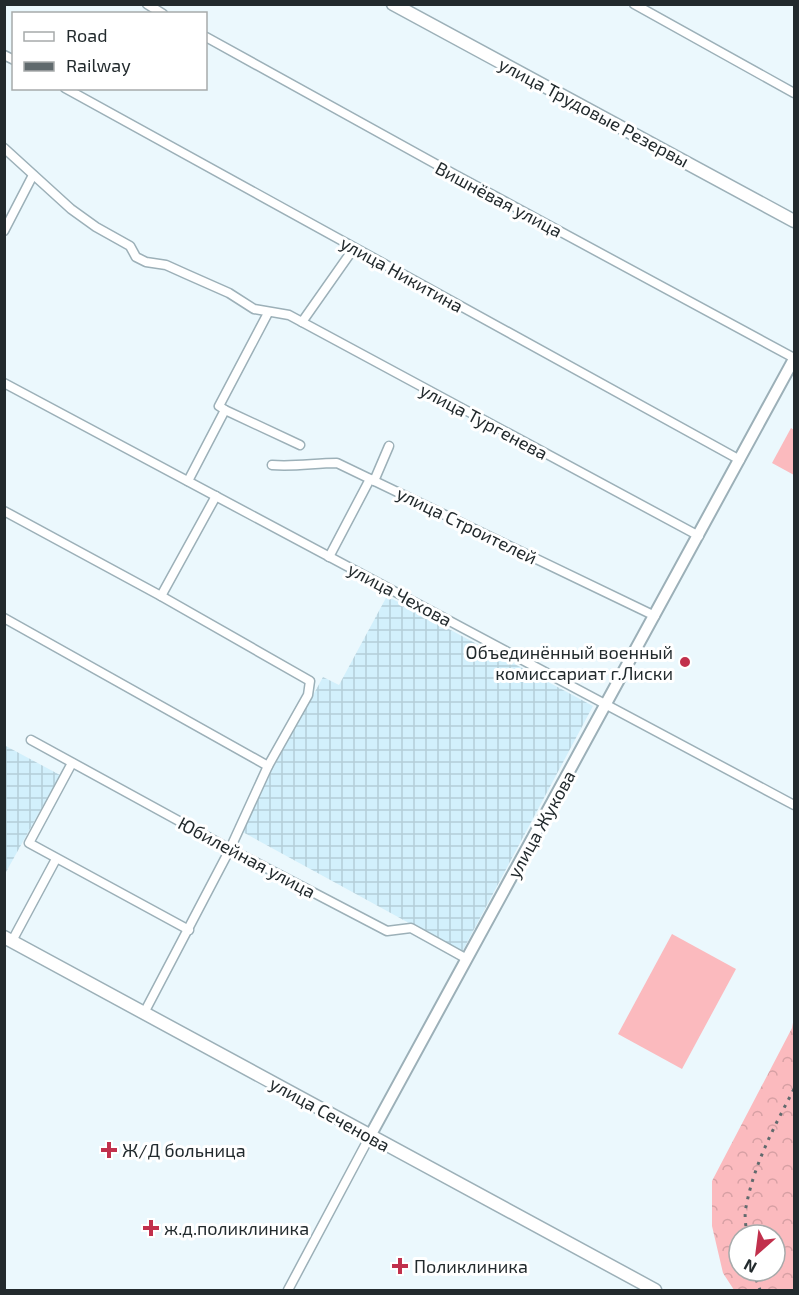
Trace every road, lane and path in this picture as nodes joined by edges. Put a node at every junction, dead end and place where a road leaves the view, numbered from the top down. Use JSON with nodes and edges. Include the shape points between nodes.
{"nodes":[{"id":1,"x":147,"y":4,"type":"edge"},
{"id":2,"x":393,"y":4,"type":"edge"},
{"id":3,"x":634,"y":4,"type":"edge"},
{"id":4,"x":160,"y":12,"type":"edge"},
{"id":5,"x":207,"y":38,"type":"edge"},
{"id":6,"x":69,"y":90,"type":"edge"},
{"id":7,"x":795,"y":93,"type":"edge"},
{"id":8,"x":4,"y":147,"type":"edge"},
{"id":9,"x":33,"y":175,"type":"junction"},
{"id":10,"x":795,"y":221,"type":"edge"},
{"id":11,"x":4,"y":231,"type":"edge"},
{"id":12,"x":354,"y":248,"type":"junction"},
{"id":13,"x":268,"y":313,"type":"junction"},
{"id":14,"x":302,"y":322,"type":"junction"},
{"id":15,"x":795,"y":358,"type":"edge"},
{"id":16,"x":4,"y":383,"type":"edge"},
{"id":17,"x":225,"y":410,"type":"junction"},
{"id":18,"x":300,"y":445,"type":"dead end"},
{"id":19,"x":389,"y":446,"type":"dead end"},
{"id":20,"x":740,"y":460,"type":"junction"},
{"id":21,"x":272,"y":465,"type":"dead end"},
{"id":22,"x":372,"y":480,"type":"junction"},
{"id":23,"x":188,"y":482,"type":"junction"},
{"id":24,"x":216,"y":496,"type":"junction"},
{"id":25,"x":4,"y":511,"type":"edge"},
{"id":26,"x":699,"y":536,"type":"junction"},
{"id":27,"x":329,"y":556,"type":"junction"},
{"id":28,"x":160,"y":596,"type":"junction"},
{"id":29,"x":655,"y":616,"type":"junction"},
{"id":30,"x":4,"y":618,"type":"edge"},
{"id":31,"x":607,"y":704,"type":"junction"},
{"id":32,"x":31,"y":740,"type":"dead end"},
{"id":33,"x":72,"y":763,"type":"junction"},
{"id":34,"x":268,"y":765,"type":"junction"},
{"id":35,"x":795,"y":805,"type":"edge"},
{"id":36,"x":230,"y":849,"type":"junction"},
{"id":37,"x":56,"y":859,"type":"junction"},
{"id":38,"x":189,"y":930,"type":"junction"},
{"id":39,"x":8,"y":939,"type":"edge"},
{"id":40,"x":467,"y":959,"type":"junction"},
{"id":41,"x":144,"y":1013,"type":"junction"},
{"id":42,"x":370,"y":1136,"type":"junction"},
{"id":43,"x":288,"y":1290,"type":"edge"},
{"id":44,"x":655,"y":1290,"type":"edge"}],
"edges":[{"from":1,"to":4,"type":"street"},
{"from":2,"to":10,"type":"main road","name":"улица Трудовые Резервы"},
{"from":3,"to":7,"type":"street"},
{"from":5,"to":15,"type":"street","name":"Вишнёвая улица"},
{"from":6,"to":12,"type":"street","name":"улица Никитина"},
{"from":8,"to":9,"type":"street","name":"улица Тургенева"},
{"from":9,"to":11,"type":"street"},
{"from":9,"to":13,"type":"street","name":"улица Тургенева","via":[[71,209],[130,246],[136,257],[166,266]]},
{"from":12,"to":14,"type":"street"},
{"from":12,"to":20,"type":"street","name":"улица Никитина"},
{"from":13,"to":14,"type":"street","name":"улица Тургенева","via":[[289,315]]},
{"from":13,"to":17,"type":"street","via":[[219,406]]},
{"from":14,"to":26,"type":"street","name":"улица Тургенева"},
{"from":15,"to":20,"type":"street","name":"улица Жукова"},
{"from":16,"to":23,"type":"street","name":"улица Чехова"},
{"from":17,"to":18,"type":"street"},
{"from":17,"to":23,"type":"street"},
{"from":19,"to":22,"type":"street"},
{"from":20,"to":26,"type":"street","name":"улица Жукова"},
{"from":21,"to":22,"type":"street","name":"улица Строителей","via":[[337,463]]},
{"from":22,"to":27,"type":"street"},
{"from":22,"to":29,"type":"street","name":"улица Строителей"},
{"from":23,"to":24,"type":"street","name":"улица Чехова"},
{"from":24,"to":27,"type":"street","name":"улица Чехова"},
{"from":24,"to":28,"type":"street"},
{"from":25,"to":28,"type":"street"},
{"from":26,"to":29,"type":"street","name":"улица Жукова"},
{"from":27,"to":31,"type":"street","name":"улица Чехова"},
{"from":28,"to":34,"type":"street","via":[[310,681],[308,695]]},
{"from":29,"to":31,"type":"street","name":"улица Жукова"},
{"from":30,"to":34,"type":"street"},
{"from":31,"to":35,"type":"street","name":"улица Чехова"},
{"from":31,"to":40,"type":"street","name":"улица Жукова"},
{"from":32,"to":33,"type":"street","name":"Юбилейная улица"},
{"from":33,"to":36,"type":"street","name":"Юбилейная улица"},
{"from":33,"to":37,"type":"street","via":[[29,843]]},
{"from":34,"to":36,"type":"street"},
{"from":36,"to":38,"type":"street"},
{"from":36,"to":40,"type":"street","name":"Юбилейная улица","via":[[387,931],[411,928]]},
{"from":37,"to":38,"type":"street"},
{"from":37,"to":39,"type":"street"},
{"from":38,"to":41,"type":"street"},
{"from":39,"to":41,"type":"main road","name":"улица Сеченова"},
{"from":40,"to":42,"type":"street","name":"улица Жукова"},
{"from":41,"to":42,"type":"main road","name":"улица Сеченова"},
{"from":42,"to":43,"type":"street","name":"улица Жукова"},
{"from":42,"to":44,"type":"main road","name":"улица Сеченова"}]}
